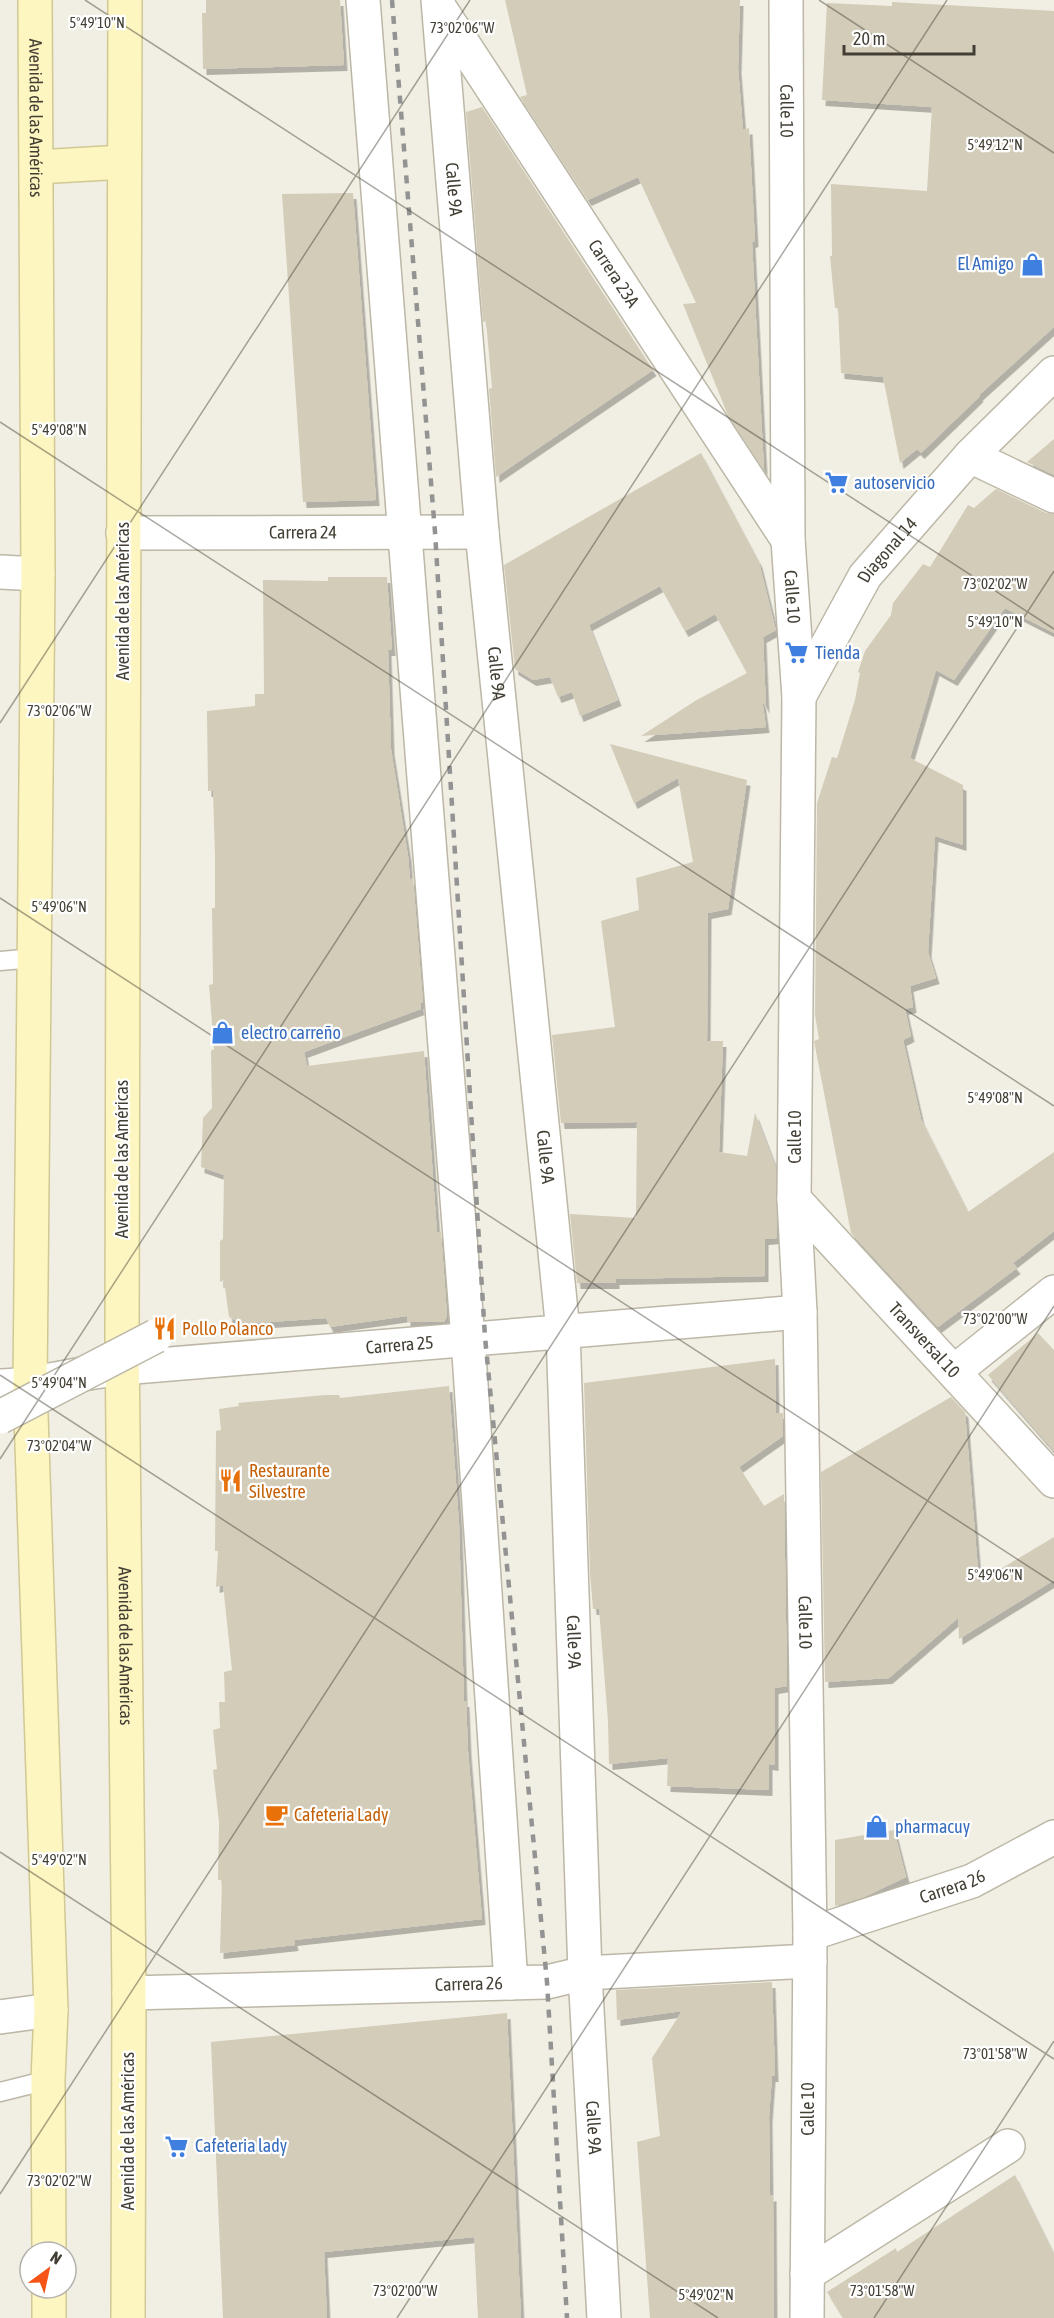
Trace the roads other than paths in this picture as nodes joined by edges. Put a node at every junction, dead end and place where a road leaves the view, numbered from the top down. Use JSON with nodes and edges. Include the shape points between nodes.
{"nodes":[{"id":1,"x":35,"y":0,"type":"edge"},
{"id":2,"x":125,"y":0,"type":"edge"},
{"id":3,"x":363,"y":0,"type":"edge"},
{"id":4,"x":786,"y":0,"type":"edge"},
{"id":5,"x":438,"y":3,"type":"edge"},
{"id":6,"x":124,"y":162,"type":"junction"},
{"id":7,"x":37,"y":167,"type":"junction"},
{"id":8,"x":1054,"y":373,"type":"edge"},
{"id":9,"x":970,"y":456,"type":"junction"},
{"id":10,"x":1054,"y":496,"type":"edge"},
{"id":11,"x":405,"y":532,"type":"junction"},
{"id":12,"x":482,"y":532,"type":"junction"},
{"id":13,"x":123,"y":533,"type":"junction"},
{"id":14,"x":788,"y":540,"type":"junction"},
{"id":15,"x":0,"y":572,"type":"edge"},
{"id":16,"x":38,"y":574,"type":"junction"},
{"id":17,"x":799,"y":696,"type":"junction"},
{"id":18,"x":34,"y":958,"type":"junction"},
{"id":19,"x":0,"y":961,"type":"edge"},
{"id":20,"x":794,"y":1199,"type":"junction"},
{"id":21,"x":1054,"y":1292,"type":"edge"},
{"id":22,"x":800,"y":1312,"type":"junction"},
{"id":23,"x":563,"y":1331,"type":"junction"},
{"id":24,"x":468,"y":1339,"type":"junction"},
{"id":25,"x":122,"y":1353,"type":"junction"},
{"id":26,"x":955,"y":1371,"type":"junction"},
{"id":27,"x":15,"y":1385,"type":"edge"},
{"id":28,"x":0,"y":1417,"type":"edge"},
{"id":29,"x":32,"y":1421,"type":"junction"},
{"id":30,"x":0,"y":1423,"type":"edge"},
{"id":31,"x":1054,"y":1480,"type":"edge"},
{"id":32,"x":1054,"y":1837,"type":"edge"},
{"id":33,"x":810,"y":1947,"type":"junction"},
{"id":34,"x":585,"y":1973,"type":"junction"},
{"id":35,"x":511,"y":1983,"type":"junction"},
{"id":36,"x":129,"y":1993,"type":"junction"},
{"id":37,"x":51,"y":2010,"type":"junction"},
{"id":38,"x":0,"y":2017,"type":"edge"},
{"id":39,"x":48,"y":2080,"type":"junction"},
{"id":40,"x":0,"y":2092,"type":"edge"},
{"id":41,"x":1008,"y":2146,"type":"dead end"},
{"id":42,"x":49,"y":2240,"type":"edge"},
{"id":43,"x":807,"y":2274,"type":"junction"},
{"id":44,"x":49,"y":2300,"type":"edge"},
{"id":45,"x":49,"y":2318,"type":"edge"},
{"id":46,"x":128,"y":2318,"type":"edge"},
{"id":47,"x":604,"y":2318,"type":"edge"},
{"id":48,"x":807,"y":2318,"type":"edge"}],
"edges":[{"from":1,"to":7,"type":"main road","name":"Avenida de las Américas"},
{"from":2,"to":6,"type":"main road","name":"Avenida de las Américas"},
{"from":3,"to":11,"type":"street"},
{"from":4,"to":14,"type":"street","name":"Calle 10"},
{"from":5,"to":12,"type":"street","name":"Calle 9A"},
{"from":5,"to":14,"type":"street","name":"Carrera 23A"},
{"from":6,"to":7,"type":"main road"},
{"from":6,"to":13,"type":"main road","name":"Avenida de las Américas"},
{"from":7,"to":16,"type":"main road","name":"Avenida de las Américas"},
{"from":8,"to":9,"type":"street","name":"Diagonal 14"},
{"from":9,"to":10,"type":"street"},
{"from":9,"to":17,"type":"street","name":"Diagonal 14","via":[[865,576]]},
{"from":11,"to":12,"type":"street","name":"Carrera 24"},
{"from":11,"to":13,"type":"street","name":"Carrera 24"},
{"from":11,"to":24,"type":"street"},
{"from":12,"to":23,"type":"street","name":"Calle 9A"},
{"from":13,"to":25,"type":"main road","name":"Avenida de las Américas"},
{"from":14,"to":17,"type":"street","name":"Calle 10"},
{"from":15,"to":16,"type":"street"},
{"from":16,"to":18,"type":"main road","name":"Avenida de las Américas"},
{"from":17,"to":20,"type":"street","name":"Calle 10"},
{"from":18,"to":19,"type":"lane"},
{"from":18,"to":27,"type":"main road","name":"Avenida de las Américas"},
{"from":20,"to":22,"type":"street","name":"Calle 10"},
{"from":20,"to":26,"type":"street","name":"Transversal 10"},
{"from":21,"to":26,"type":"street"},
{"from":22,"to":23,"type":"street","name":"Carrera 25"},
{"from":22,"to":33,"type":"street","name":"Calle 10"},
{"from":23,"to":24,"type":"street","name":"Carrera 25"},
{"from":23,"to":34,"type":"street","name":"Calle 9A"},
{"from":24,"to":25,"type":"street","name":"Carrera 25"},
{"from":24,"to":35,"type":"street"},
{"from":25,"to":27,"type":"street","name":"Carrera 25","via":[[90,1371]]},
{"from":25,"to":28,"type":"street","bridge":true,"via":[[156,1336]]},
{"from":25,"to":36,"type":"main road","name":"Avenida de las Américas"},
{"from":26,"to":31,"type":"street","name":"Transversal 10"},
{"from":27,"to":29,"type":"main road","name":"Avenida de las Américas"},
{"from":29,"to":30,"type":"street"},
{"from":29,"to":37,"type":"main road","name":"Avenida de las Américas"},
{"from":32,"to":33,"type":"street","name":"Carrera 26","via":[[972,1881]]},
{"from":33,"to":34,"type":"street","name":"Carrera 26"},
{"from":33,"to":43,"type":"street","name":"Calle 10"},
{"from":34,"to":35,"type":"street","name":"Carrera 26","via":[[548,1982]]},
{"from":34,"to":47,"type":"street","name":"Calle 9A"},
{"from":35,"to":36,"type":"street","name":"Carrera 26"},
{"from":36,"to":46,"type":"main road","name":"Avenida de las Américas"},
{"from":37,"to":38,"type":"street"},
{"from":37,"to":39,"type":"main road","name":"Avenida de las Américas"},
{"from":39,"to":40,"type":"lane"},
{"from":39,"to":42,"type":"main road","name":"Avenida de las Américas"},
{"from":41,"to":43,"type":"street"},
{"from":43,"to":48,"type":"street","name":"Calle 10"},
{"from":44,"to":45,"type":"main road"}]}
